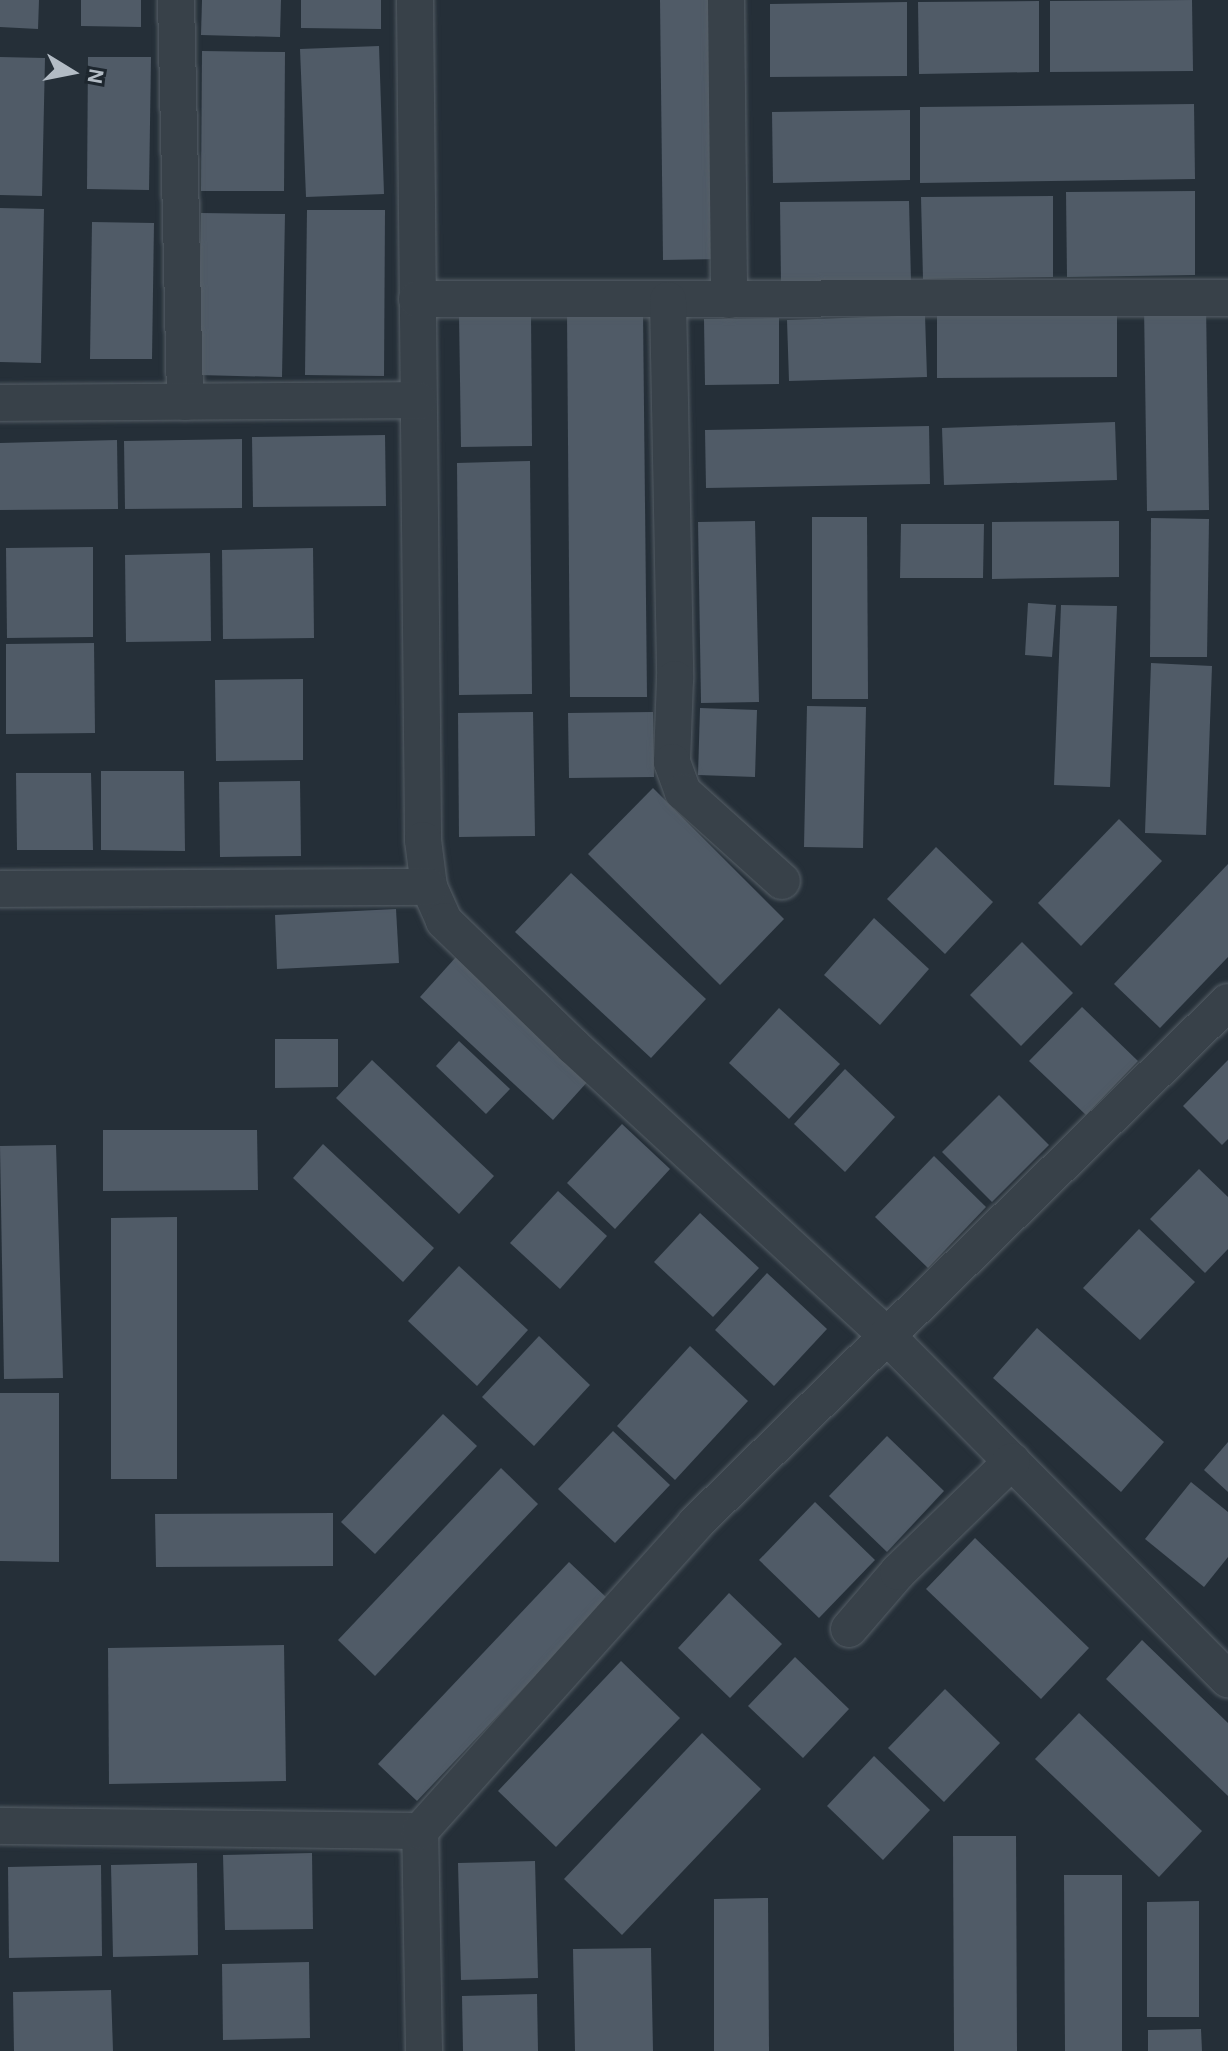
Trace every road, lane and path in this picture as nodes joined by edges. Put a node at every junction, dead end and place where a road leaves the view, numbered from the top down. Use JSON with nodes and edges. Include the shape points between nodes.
{"nodes":[{"id":1,"x":176,"y":0,"type":"edge"},
{"id":2,"x":415,"y":0,"type":"edge"},
{"id":3,"x":726,"y":0,"type":"edge"},
{"id":4,"x":1228,"y":298,"type":"edge"},
{"id":5,"x":417,"y":299,"type":"junction"},
{"id":6,"x":668,"y":300,"type":"junction"},
{"id":7,"x":729,"y":300,"type":"junction"},
{"id":8,"x":418,"y":400,"type":"junction"},
{"id":9,"x":185,"y":402,"type":"junction"},
{"id":10,"x":0,"y":403,"type":"edge"},
{"id":11,"x":782,"y":881,"type":"dead end"},
{"id":12,"x":429,"y":887,"type":"junction"},
{"id":13,"x":0,"y":889,"type":"edge"},
{"id":14,"x":1228,"y":1002,"type":"edge"},
{"id":15,"x":887,"y":1336,"type":"junction"},
{"id":16,"x":1012,"y":1461,"type":"junction"},
{"id":17,"x":849,"y":1629,"type":"dead end"},
{"id":18,"x":1228,"y":1679,"type":"edge"},
{"id":19,"x":0,"y":1826,"type":"edge"},
{"id":20,"x":420,"y":1831,"type":"junction"},
{"id":21,"x":424,"y":2051,"type":"edge"}],
"edges":[{"from":1,"to":9,"type":"street"},
{"from":2,"to":5,"type":"street"},
{"from":3,"to":7,"type":"street"},
{"from":4,"to":7,"type":"street"},
{"from":5,"to":6,"type":"street"},
{"from":5,"to":8,"type":"street"},
{"from":6,"to":7,"type":"street"},
{"from":6,"to":11,"type":"street","via":[[672,762],[683,792]]},
{"from":8,"to":9,"type":"street"},
{"from":8,"to":12,"type":"street","via":[[423,840]]},
{"from":9,"to":10,"type":"street"},
{"from":12,"to":13,"type":"street"},
{"from":12,"to":15,"type":"street","via":[[444,921]]},
{"from":14,"to":15,"type":"street"},
{"from":15,"to":16,"type":"street"},
{"from":15,"to":20,"type":"street","via":[[695,1524]]},
{"from":16,"to":17,"type":"street","via":[[898,1572]]},
{"from":16,"to":18,"type":"street"},
{"from":19,"to":20,"type":"street"},
{"from":20,"to":21,"type":"street"}]}
